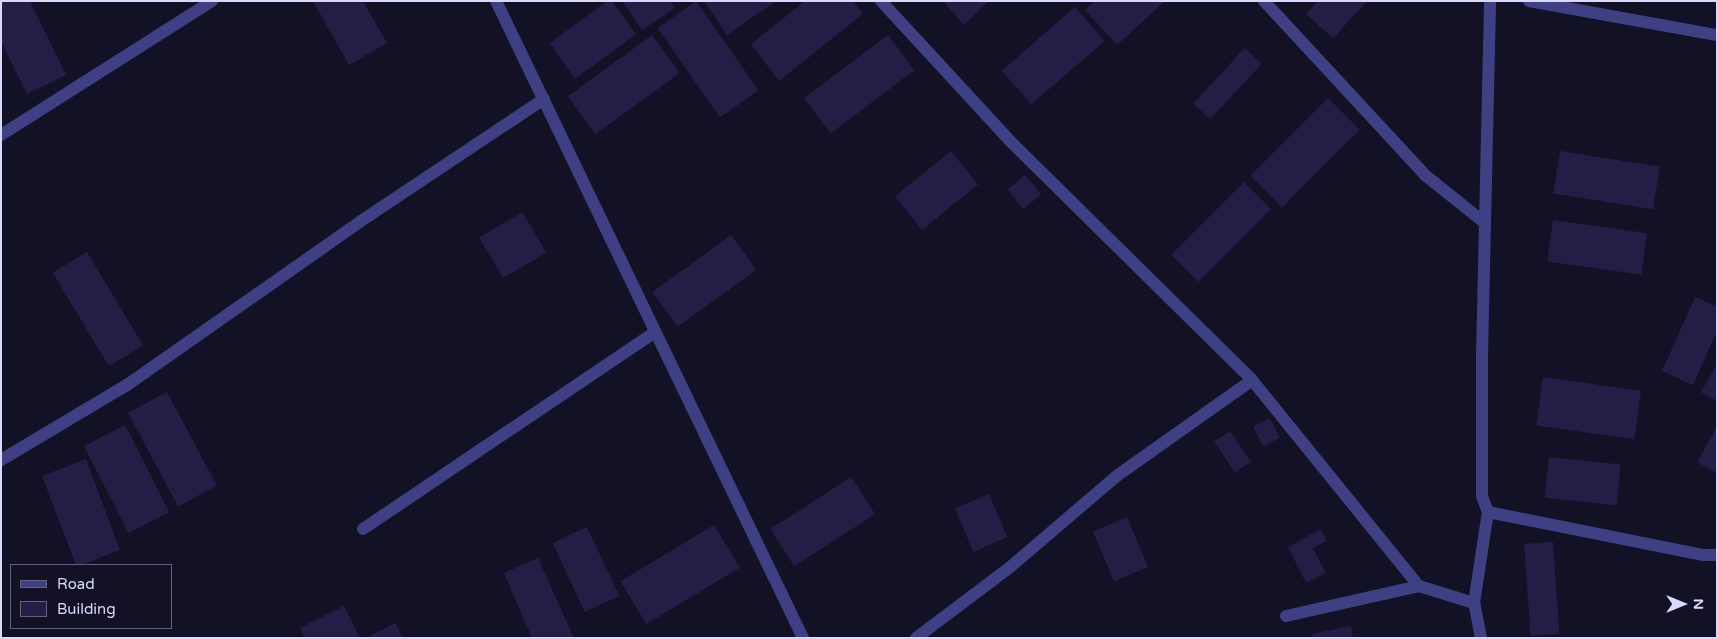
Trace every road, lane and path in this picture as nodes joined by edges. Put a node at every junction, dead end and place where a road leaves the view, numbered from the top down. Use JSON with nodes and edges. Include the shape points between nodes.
{"nodes":[{"id":1,"x":212,"y":1,"type":"edge"},
{"id":2,"x":496,"y":1,"type":"edge"},
{"id":3,"x":881,"y":1,"type":"edge"},
{"id":4,"x":1264,"y":1,"type":"edge"},
{"id":5,"x":1490,"y":1,"type":"edge"},
{"id":6,"x":1529,"y":1,"type":"edge"},
{"id":7,"x":1717,"y":35,"type":"edge"},
{"id":8,"x":544,"y":99,"type":"junction"},
{"id":9,"x":1,"y":135,"type":"edge"},
{"id":10,"x":1485,"y":223,"type":"junction"},
{"id":11,"x":656,"y":332,"type":"junction"},
{"id":12,"x":1252,"y":380,"type":"junction"},
{"id":13,"x":1,"y":460,"type":"edge"},
{"id":14,"x":1488,"y":512,"type":"junction"},
{"id":15,"x":363,"y":529,"type":"dead end"},
{"id":16,"x":1717,"y":555,"type":"edge"},
{"id":17,"x":1419,"y":586,"type":"junction"},
{"id":18,"x":1474,"y":603,"type":"junction"},
{"id":19,"x":1286,"y":616,"type":"dead end"},
{"id":20,"x":803,"y":638,"type":"edge"},
{"id":21,"x":916,"y":638,"type":"edge"},
{"id":22,"x":1481,"y":638,"type":"edge"}],
"edges":[{"from":1,"to":9,"type":"street"},
{"from":2,"to":8,"type":"street"},
{"from":3,"to":12,"type":"street","via":[[1011,142]]},
{"from":4,"to":10,"type":"street","via":[[1425,175]]},
{"from":5,"to":10,"type":"street"},
{"from":6,"to":7,"type":"street"},
{"from":8,"to":11,"type":"street"},
{"from":8,"to":13,"type":"street","via":[[127,385]]},
{"from":10,"to":14,"type":"street","via":[[1482,496]]},
{"from":11,"to":15,"type":"street"},
{"from":11,"to":20,"type":"street"},
{"from":12,"to":17,"type":"street"},
{"from":12,"to":21,"type":"street","via":[[1118,475],[1009,568]]},
{"from":14,"to":16,"type":"street"},
{"from":14,"to":18,"type":"street"},
{"from":17,"to":18,"type":"street"},
{"from":17,"to":19,"type":"street"},
{"from":18,"to":22,"type":"street"}]}
